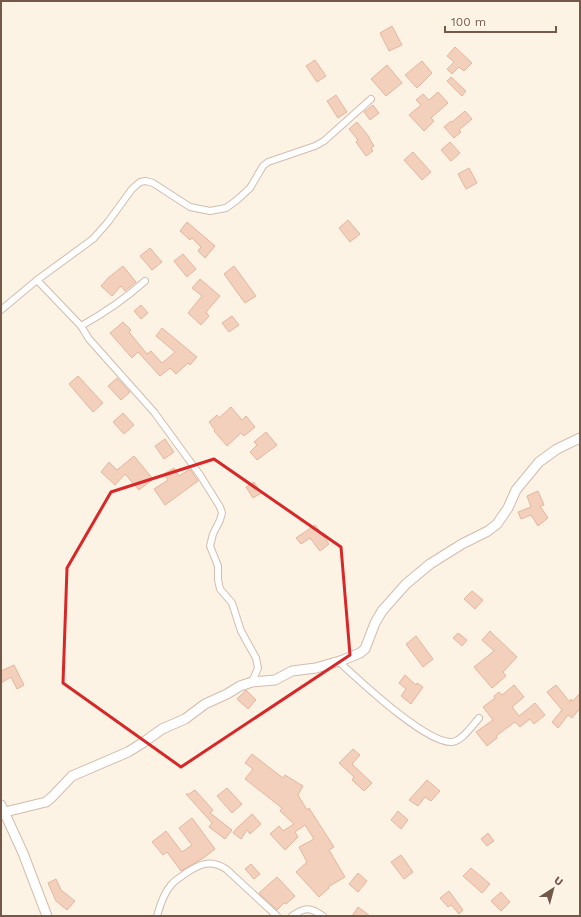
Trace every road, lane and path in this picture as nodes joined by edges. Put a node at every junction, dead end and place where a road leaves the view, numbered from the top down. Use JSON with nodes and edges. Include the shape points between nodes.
{"nodes":[{"id":1,"x":371,"y":99,"type":"dead end"},
{"id":2,"x":37,"y":280,"type":"junction"},
{"id":3,"x":145,"y":281,"type":"dead end"},
{"id":4,"x":1,"y":310,"type":"edge"},
{"id":5,"x":81,"y":326,"type":"junction"},
{"id":6,"x":580,"y":438,"type":"edge"},
{"id":7,"x":338,"y":661,"type":"junction"},
{"id":8,"x":252,"y":682,"type":"junction"},
{"id":9,"x":479,"y":718,"type":"dead end"},
{"id":10,"x":3,"y":809,"type":"edge"},
{"id":11,"x":47,"y":916,"type":"edge"},
{"id":12,"x":157,"y":916,"type":"edge"},
{"id":13,"x":277,"y":916,"type":"edge"},
{"id":14,"x":292,"y":916,"type":"edge"},
{"id":15,"x":323,"y":916,"type":"edge"}],
"edges":[{"from":1,"to":2,"type":"street","via":[[324,141],[268,162],[250,188],[226,208],[210,211],[190,207],[153,183],[140,182],[132,188],[93,238]]},
{"from":2,"to":4,"type":"street"},
{"from":2,"to":5,"type":"street"},
{"from":3,"to":5,"type":"street","via":[[106,312]]},
{"from":5,"to":8,"type":"street","via":[[89,339],[154,412],[220,507],[222,513],[210,546],[218,566],[220,589],[232,603],[241,631],[256,658],[258,668]]},
{"from":6,"to":7,"type":"street","via":[[557,449],[539,462],[516,490],[497,524],[430,564],[406,584],[382,611],[365,649]]},
{"from":7,"to":8,"type":"street","via":[[316,668],[292,671],[275,680]]},
{"from":7,"to":9,"type":"street","via":[[386,704],[437,739],[454,742]]},
{"from":8,"to":10,"type":"street","via":[[205,704],[185,719],[162,729],[128,752],[72,776],[46,802]]},
{"from":10,"to":11,"type":"street"},
{"from":12,"to":13,"type":"street","via":[[171,885],[189,871],[206,863],[219,864],[226,869]]},
{"from":14,"to":15,"type":"street","via":[[306,909]]}]}
